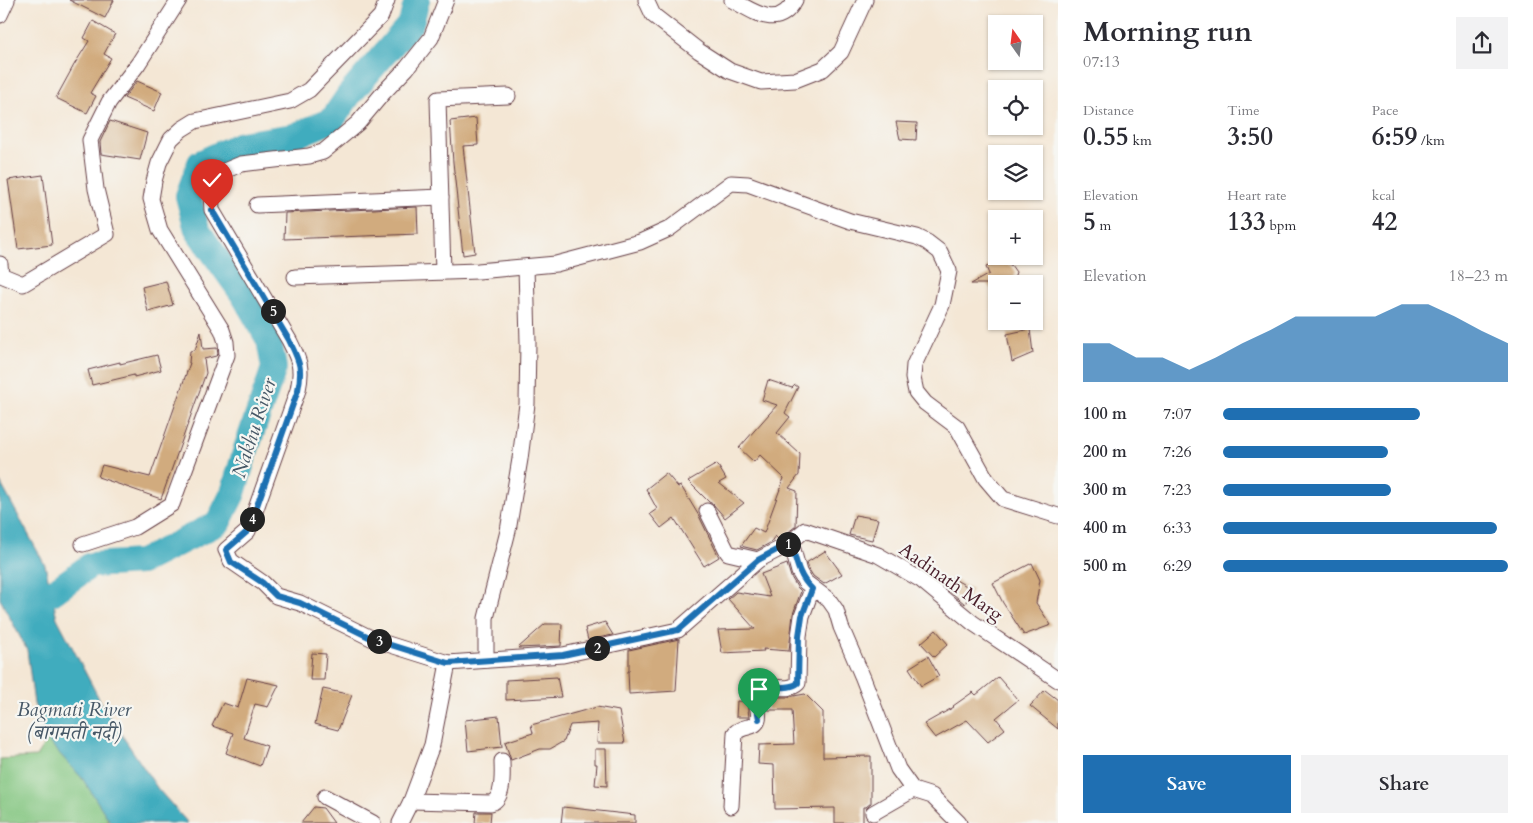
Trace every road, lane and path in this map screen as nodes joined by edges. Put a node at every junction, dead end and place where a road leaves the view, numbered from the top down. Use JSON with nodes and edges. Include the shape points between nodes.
{"nodes":[{"id":1,"x":7,"y":0,"type":"edge"},
{"id":2,"x":180,"y":0,"type":"edge"},
{"id":3,"x":388,"y":0,"type":"edge"},
{"id":4,"x":446,"y":0,"type":"edge"},
{"id":5,"x":646,"y":0,"type":"edge"},
{"id":6,"x":732,"y":0,"type":"edge"},
{"id":7,"x":795,"y":0,"type":"edge"},
{"id":8,"x":865,"y":0,"type":"edge"},
{"id":9,"x":0,"y":15,"type":"edge"},
{"id":10,"x":508,"y":96,"type":"dead end"},
{"id":11,"x":440,"y":197,"type":"junction"},
{"id":12,"x":257,"y":205,"type":"dead end"},
{"id":13,"x":0,"y":264,"type":"edge"},
{"id":14,"x":526,"y":266,"type":"junction"},
{"id":15,"x":443,"y":272,"type":"junction"},
{"id":16,"x":295,"y":277,"type":"dead end"},
{"id":17,"x":707,"y":510,"type":"dead end"},
{"id":18,"x":1058,"y":516,"type":"edge"},
{"id":19,"x":83,"y":544,"type":"dead end"},
{"id":20,"x":789,"y":544,"type":"junction"},
{"id":21,"x":758,"y":560,"type":"junction"},
{"id":22,"x":812,"y":589,"type":"junction"},
{"id":23,"x":486,"y":660,"type":"junction"},
{"id":24,"x":448,"y":663,"type":"junction"},
{"id":25,"x":1058,"y":680,"type":"edge"},
{"id":26,"x":502,"y":761,"type":"dead end"},
{"id":27,"x":913,"y":790,"type":"junction"},
{"id":28,"x":325,"y":797,"type":"dead end"},
{"id":29,"x":411,"y":801,"type":"junction"},
{"id":30,"x":731,"y":806,"type":"dead end"},
{"id":31,"x":873,"y":814,"type":"dead end"},
{"id":32,"x":373,"y":823,"type":"edge"},
{"id":33,"x":400,"y":823,"type":"edge"},
{"id":34,"x":959,"y":823,"type":"edge"}],
"edges":[{"from":1,"to":9,"type":"street"},
{"from":2,"to":13,"type":"street","via":[[109,102],[90,140],[96,190],[107,234],[23,284],[1,275]]},
{"from":3,"to":19,"type":"street","via":[[381,16],[309,90],[290,101],[195,121],[171,139],[159,163],[152,190],[160,230],[222,330],[227,355],[172,504],[135,527]]},
{"from":4,"to":24,"type":"street","via":[[430,38],[407,68],[358,123],[323,152],[241,164],[215,179],[210,194],[212,210],[289,340],[299,360],[301,375],[248,531],[226,550],[231,562],[263,583],[276,596],[300,603],[375,640]]},
{"from":5,"to":8,"type":"street","via":[[653,15],[699,51],[730,71],[761,82],[795,80],[823,69],[841,52]]},
{"from":6,"to":7,"type":"street","via":[[758,14],[775,18],[784,14]]},
{"from":10,"to":11,"type":"street","via":[[438,99]]},
{"from":11,"to":12,"type":"street"},
{"from":11,"to":15,"type":"street"},
{"from":14,"to":15,"type":"street"},
{"from":14,"to":18,"type":"street","via":[[556,264],[640,242],[670,229],[730,183],[748,184],[850,221],[928,242],[940,252],[949,271],[942,305],[914,365],[916,392],[925,403],[957,427],[986,478],[1003,499]]},
{"from":14,"to":23,"type":"street","via":[[527,404],[508,531],[486,618]]},
{"from":15,"to":16,"type":"street"},
{"from":17,"to":21,"type":"street","via":[[728,553]]},
{"from":20,"to":21,"type":"street"},
{"from":20,"to":22,"type":"street","via":[[804,582]]},
{"from":20,"to":25,"type":"street","name":"Aadinath Marg","via":[[805,530],[878,555],[921,580],[973,623]]},
{"from":21,"to":23,"type":"street","via":[[678,630],[563,655]]},
{"from":22,"to":27,"type":"street","via":[[829,600],[836,610],[898,769]]},
{"from":22,"to":30,"type":"street","via":[[799,636],[798,683],[788,688],[759,689],[756,694],[757,723],[735,733]]},
{"from":23,"to":24,"type":"street"},
{"from":24,"to":29,"type":"street","via":[[432,745]]},
{"from":26,"to":29,"type":"street","via":[[500,792],[496,801]]},
{"from":27,"to":31,"type":"street"},
{"from":27,"to":34,"type":"street","via":[[932,796]]},
{"from":28,"to":32,"type":"street"},
{"from":29,"to":33,"type":"street"}]}
